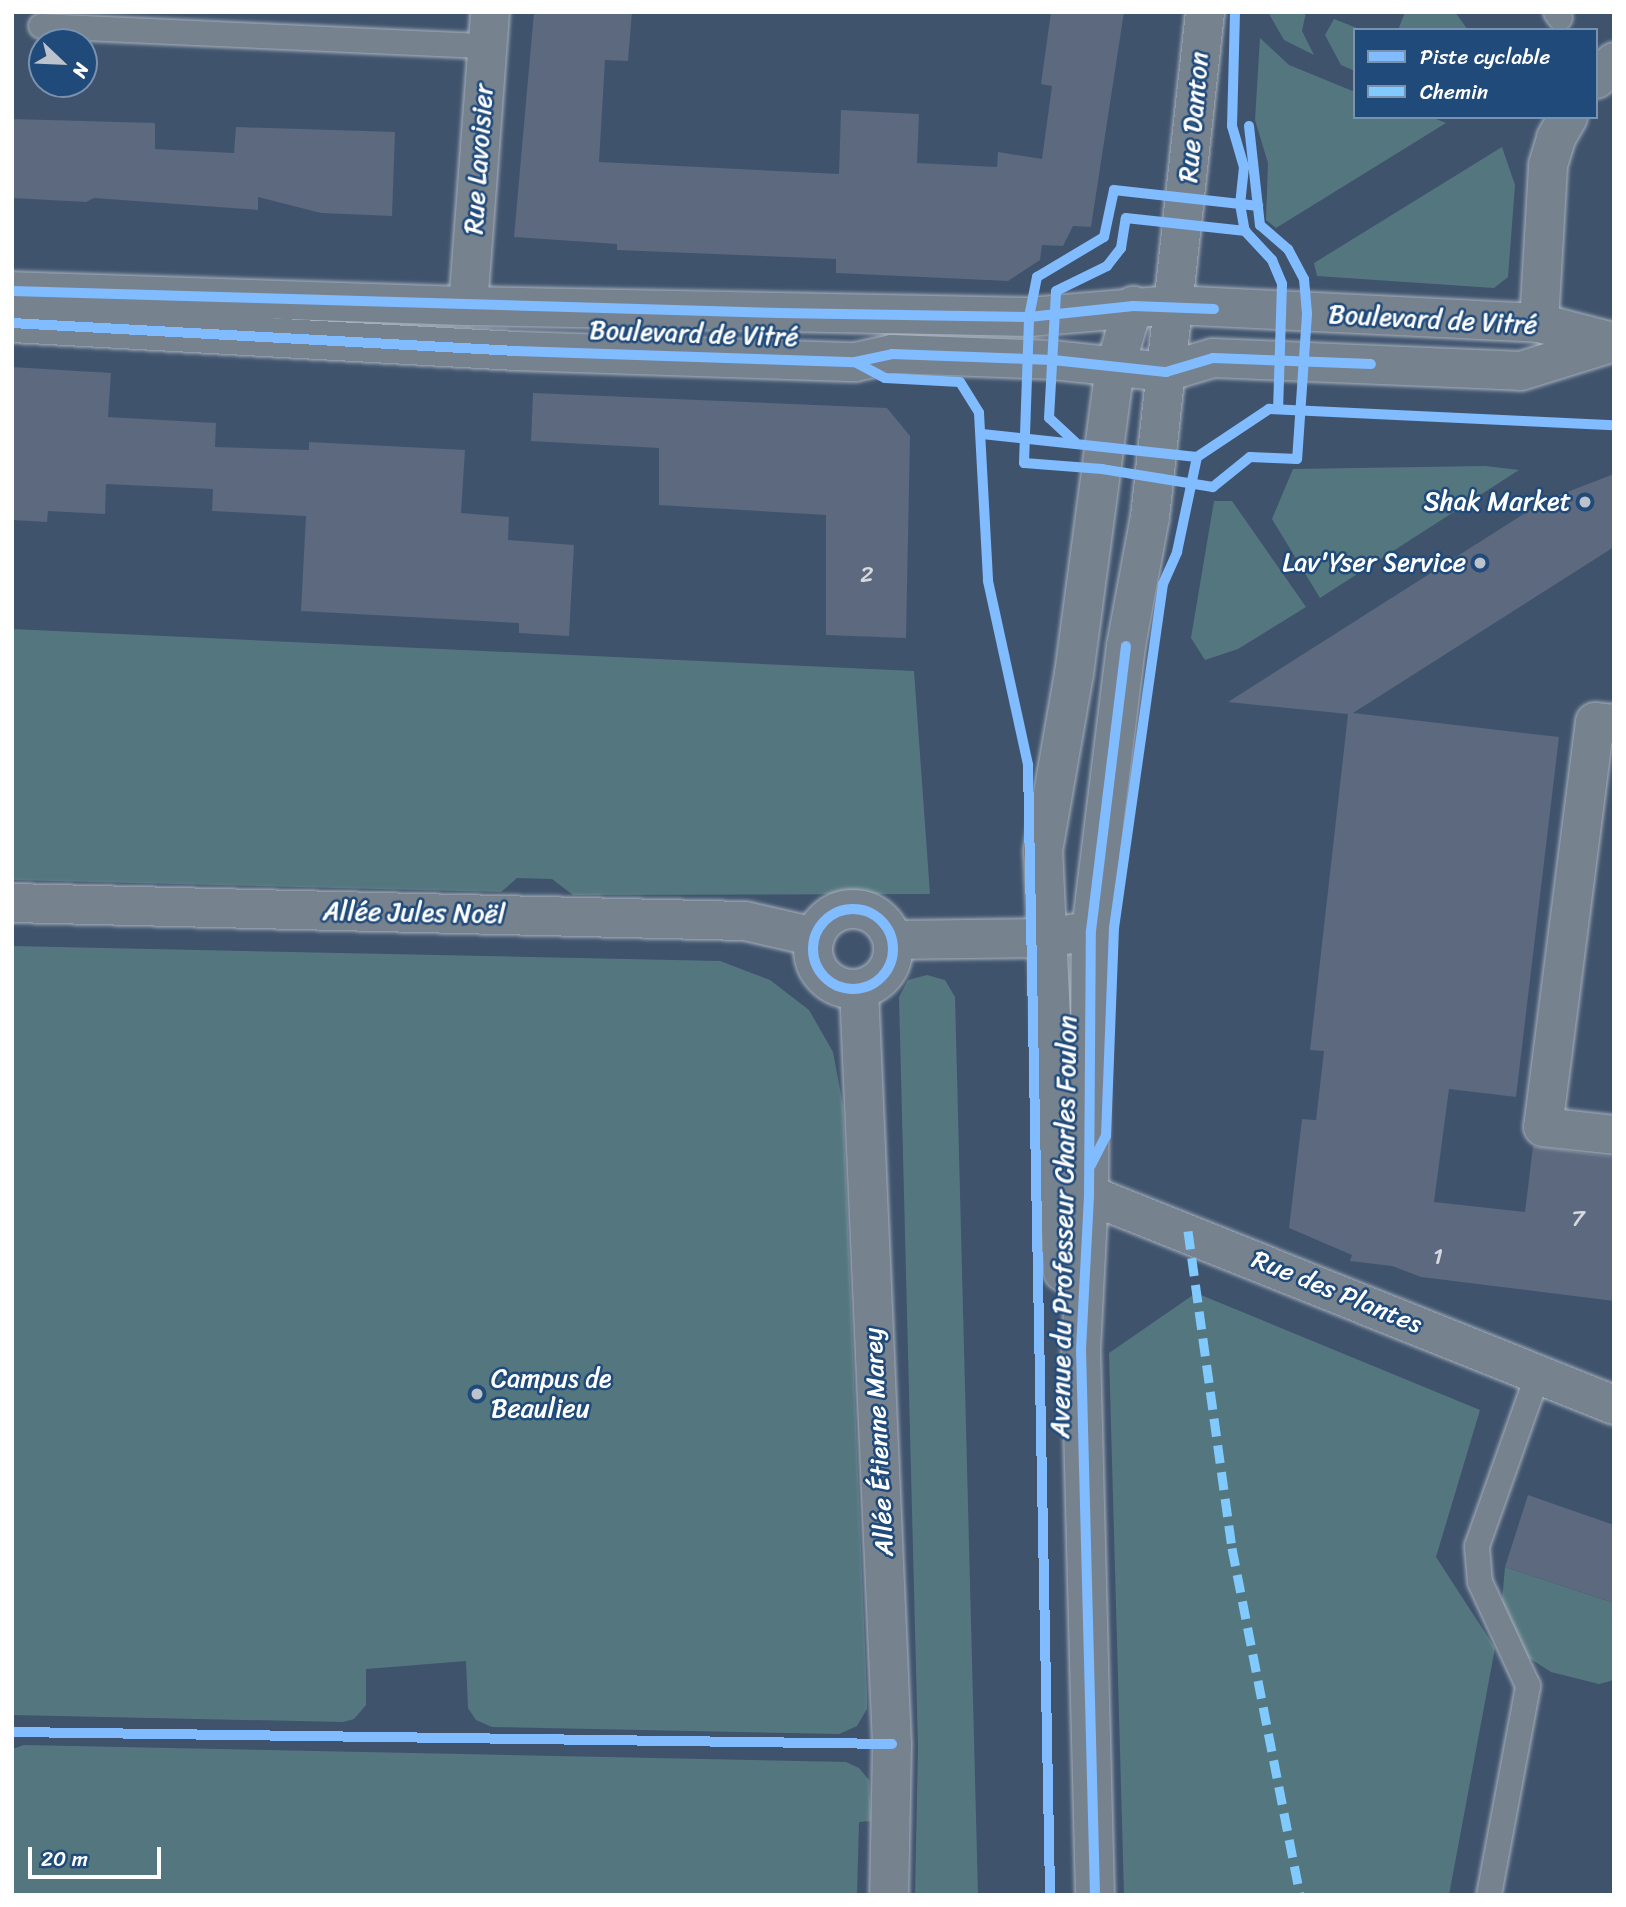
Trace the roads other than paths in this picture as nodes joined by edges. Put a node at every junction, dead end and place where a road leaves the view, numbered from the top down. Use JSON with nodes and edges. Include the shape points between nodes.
{"nodes":[{"id":1,"x":1205,"y":12,"type":"edge"},
{"id":2,"x":41,"y":26,"type":"dead end"},
{"id":3,"x":488,"y":29,"type":"edge"},
{"id":4,"x":1614,"y":62,"type":"edge"},
{"id":5,"x":1598,"y":77,"type":"edge"},
{"id":6,"x":1567,"y":119,"type":"edge"},
{"id":7,"x":12,"y":291,"type":"edge"},
{"id":8,"x":1173,"y":305,"type":"junction"},
{"id":9,"x":468,"y":306,"type":"junction"},
{"id":10,"x":1133,"y":306,"type":"junction"},
{"id":11,"x":12,"y":323,"type":"edge"},
{"id":12,"x":1539,"y":323,"type":"junction"},
{"id":13,"x":1610,"y":342,"type":"edge"},
{"id":14,"x":1115,"y":368,"type":"junction"},
{"id":15,"x":1166,"y":372,"type":"junction"},
{"id":16,"x":1614,"y":724,"type":"edge"},
{"id":17,"x":12,"y":903,"type":"edge"},
{"id":18,"x":1091,"y":931,"type":"junction"},
{"id":19,"x":815,"y":937,"type":"junction"},
{"id":20,"x":1045,"y":937,"type":"junction"},
{"id":21,"x":893,"y":940,"type":"junction"},
{"id":22,"x":859,"y":989,"type":"junction"},
{"id":23,"x":1614,"y":1135,"type":"edge"},
{"id":24,"x":1074,"y":1189,"type":"junction"},
{"id":25,"x":1538,"y":1374,"type":"junction"},
{"id":26,"x":1614,"y":1405,"type":"edge"},
{"id":27,"x":889,"y":1895,"type":"edge"},
{"id":28,"x":1095,"y":1895,"type":"edge"},
{"id":29,"x":1489,"y":1895,"type":"edge"}],
"edges":[{"from":1,"to":8,"type":"main road","name":"Rue Danton"},
{"from":2,"to":3,"type":"lane"},
{"from":3,"to":9,"type":"main road","name":"Rue Lavoisier"},
{"from":4,"to":5,"type":"main road"},
{"from":6,"to":12,"type":"main road","via":[[1548,165]]},
{"from":7,"to":9,"type":"main road","name":"Boulevard de Vitré"},
{"from":8,"to":10,"type":"main road","name":"Boulevard de Vitré"},
{"from":8,"to":12,"type":"main road","name":"Boulevard de Vitré"},
{"from":8,"to":15,"type":"main road"},
{"from":9,"to":10,"type":"main road","name":"Boulevard de Vitré","via":[[1029,317]]},
{"from":10,"to":14,"type":"main road"},
{"from":11,"to":14,"type":"main road","name":"Boulevard de Vitré","via":[[516,351],[855,362],[892,354],[1053,360]]},
{"from":12,"to":13,"type":"main road","name":"Boulevard de Vitré"},
{"from":13,"to":15,"type":"main road","name":"Boulevard de Vitré","via":[[1521,371],[1213,358]]},
{"from":14,"to":15,"type":"main road","name":"Boulevard de Vitré"},
{"from":14,"to":20,"type":"main road","name":"Avenue du Professeur Charles Foulon","via":[[1069,711],[1043,851]]},
{"from":15,"to":18,"type":"main road","name":"Avenue du Professeur Charles Foulon"},
{"from":16,"to":23,"type":"main road","via":[[1595,722],[1543,1127]]},
{"from":17,"to":19,"type":"main road","name":"Allée Jules Noël","via":[[745,921]]},
{"from":18,"to":20,"type":"main road"},
{"from":18,"to":24,"type":"main road","name":"Avenue du Professeur Charles Foulon"},
{"from":19,"to":21,"type":"main road","via":[[830,915],[856,908],[880,918]]},
{"from":19,"to":22,"type":"main road","via":[[815,964],[822,975],[832,984]]},
{"from":20,"to":21,"type":"main road"},
{"from":20,"to":24,"type":"main road","name":"Avenue du Professeur Charles Foulon"},
{"from":21,"to":22,"type":"main road","via":[[894,953],[883,977]]},
{"from":22,"to":27,"type":"main road","name":"Allée Étienne Marey","via":[[892,1744]]},
{"from":24,"to":25,"type":"main road","name":"Rue des Plantes"},
{"from":24,"to":28,"type":"main road","name":"Avenue du Professeur Charles Foulon","via":[[1063,1284],[1081,1349]]},
{"from":25,"to":26,"type":"main road","name":"Rue des Plantes"},
{"from":25,"to":29,"type":"lane","via":[[1477,1546],[1479,1582],[1528,1686]]}]}
